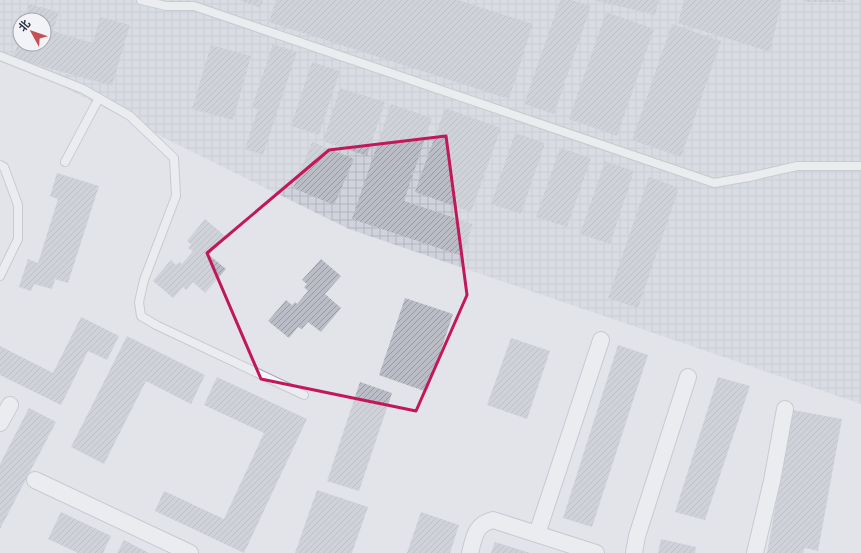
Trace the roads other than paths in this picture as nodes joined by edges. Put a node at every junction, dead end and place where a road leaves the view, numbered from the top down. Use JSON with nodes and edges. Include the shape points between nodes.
{"nodes":[{"id":1,"x":141,"y":0,"type":"edge"},
{"id":2,"x":167,"y":3,"type":"edge"},
{"id":3,"x":0,"y":56,"type":"edge"},
{"id":4,"x":99,"y":98,"type":"junction"},
{"id":5,"x":65,"y":162,"type":"dead end"},
{"id":6,"x":0,"y":165,"type":"edge"},
{"id":7,"x":861,"y":166,"type":"edge"},
{"id":8,"x":0,"y":276,"type":"edge"},
{"id":9,"x":601,"y":340,"type":"dead end"},
{"id":10,"x":688,"y":377,"type":"dead end"},
{"id":11,"x":304,"y":395,"type":"dead end"},
{"id":12,"x":10,"y":405,"type":"dead end"},
{"id":13,"x":785,"y":409,"type":"dead end"},
{"id":14,"x":0,"y":423,"type":"edge"},
{"id":15,"x":35,"y":480,"type":"dead end"},
{"id":16,"x":537,"y":534,"type":"junction"},
{"id":17,"x":190,"y":553,"type":"edge"},
{"id":18,"x":470,"y":553,"type":"edge"},
{"id":19,"x":596,"y":553,"type":"edge"},
{"id":20,"x":634,"y":553,"type":"edge"},
{"id":21,"x":755,"y":553,"type":"edge"}],
"edges":[{"from":1,"to":2,"type":"lane"},
{"from":2,"to":7,"type":"lane","via":[[194,6],[714,183],[797,166]]},
{"from":3,"to":4,"type":"lane","via":[[83,89]]},
{"from":4,"to":5,"type":"lane"},
{"from":4,"to":11,"type":"lane","via":[[130,116],[174,158],[176,196],[144,280],[139,302],[141,316]]},
{"from":6,"to":8,"type":"lane","via":[[4,167],[18,205],[18,239]]},
{"from":9,"to":16,"type":"street"},
{"from":10,"to":20,"type":"street","via":[[637,536]]},
{"from":12,"to":14,"type":"street"},
{"from":13,"to":21,"type":"street"},
{"from":15,"to":17,"type":"street"},
{"from":16,"to":18,"type":"street","via":[[493,520],[485,522],[478,527]]},
{"from":16,"to":19,"type":"street"}]}
